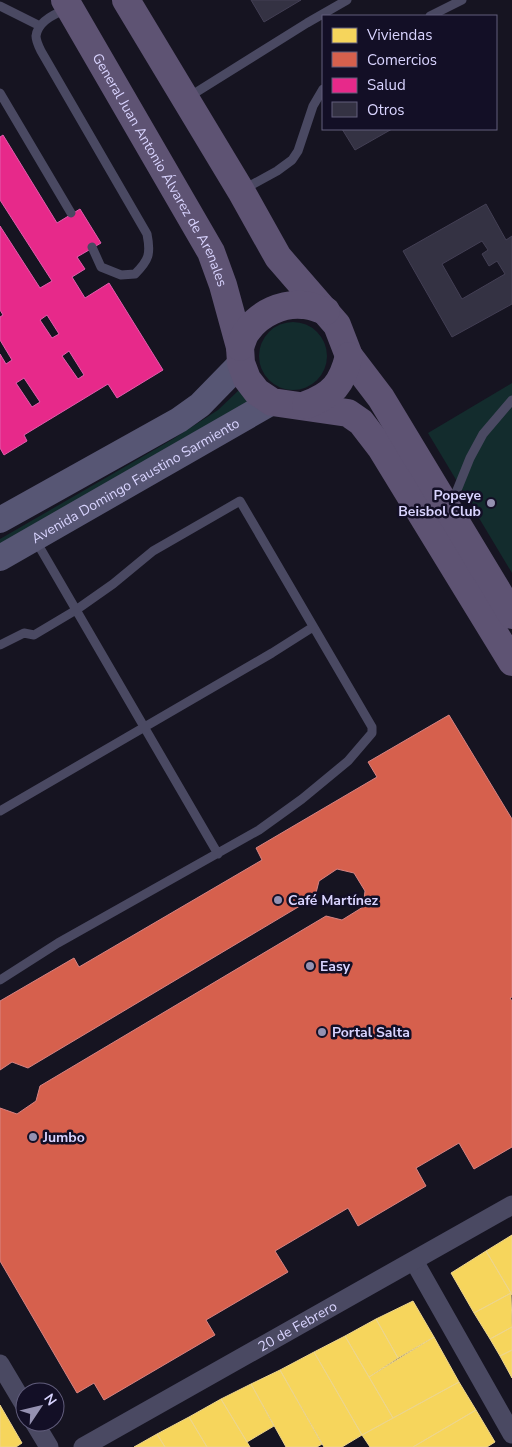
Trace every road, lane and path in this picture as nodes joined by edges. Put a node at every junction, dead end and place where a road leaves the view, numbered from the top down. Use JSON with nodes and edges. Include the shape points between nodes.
{"nodes":[{"id":1,"x":8,"y":0,"type":"edge"},
{"id":2,"x":126,"y":0,"type":"edge"},
{"id":3,"x":347,"y":0,"type":"edge"},
{"id":4,"x":462,"y":0,"type":"edge"},
{"id":5,"x":67,"y":4,"type":"edge"},
{"id":6,"x":0,"y":6,"type":"edge"},
{"id":7,"x":432,"y":15,"type":"edge"},
{"id":8,"x":40,"y":26,"type":"junction"},
{"id":9,"x":322,"y":91,"type":"edge"},
{"id":10,"x":0,"y":93,"type":"edge"},
{"id":11,"x":186,"y":99,"type":"junction"},
{"id":12,"x":241,"y":191,"type":"junction"},
{"id":13,"x":71,"y":213,"type":"dead end"},
{"id":14,"x":92,"y":247,"type":"dead end"},
{"id":15,"x":326,"y":311,"type":"junction"},
{"id":16,"x":240,"y":355,"type":"junction"},
{"id":17,"x":349,"y":356,"type":"junction"},
{"id":18,"x":512,"y":400,"type":"edge"},
{"id":19,"x":272,"y":402,"type":"junction"},
{"id":20,"x":306,"y":406,"type":"junction"},
{"id":21,"x":449,"y":510,"type":"junction"},
{"id":22,"x":0,"y":520,"type":"edge"},
{"id":23,"x":34,"y":538,"type":"junction"},
{"id":24,"x":0,"y":558,"type":"edge"},
{"id":25,"x":76,"y":610,"type":"junction"},
{"id":26,"x":512,"y":615,"type":"edge"},
{"id":27,"x":313,"y":627,"type":"junction"},
{"id":28,"x":0,"y":645,"type":"edge"},
{"id":29,"x":512,"y":662,"type":"edge"},
{"id":30,"x":144,"y":726,"type":"junction"},
{"id":31,"x":0,"y":811,"type":"edge"},
{"id":32,"x":218,"y":854,"type":"junction"},
{"id":33,"x":0,"y":980,"type":"edge"},
{"id":34,"x":512,"y":1205,"type":"edge"},
{"id":35,"x":414,"y":1261,"type":"junction"},
{"id":36,"x":0,"y":1364,"type":"edge"},
{"id":37,"x":15,"y":1389,"type":"edge"},
{"id":38,"x":40,"y":1432,"type":"edge"},
{"id":39,"x":512,"y":1434,"type":"edge"},
{"id":40,"x":49,"y":1447,"type":"edge"},
{"id":41,"x":83,"y":1447,"type":"edge"}],
"edges":[{"from":1,"to":6,"type":"lane"},
{"from":2,"to":11,"type":"main road"},
{"from":3,"to":11,"type":"lane"},
{"from":4,"to":7,"type":"lane"},
{"from":5,"to":8,"type":"lane"},
{"from":5,"to":16,"type":"main road","name":"General Juan Antonio Álvarez de Arenales","via":[[211,252],[223,285]]},
{"from":6,"to":8,"type":"lane"},
{"from":8,"to":14,"type":"lane","via":[[36,38],[41,51],[147,234],[150,249],[145,264],[135,274],[121,275],[101,267]]},
{"from":9,"to":12,"type":"lane","via":[[292,160]]},
{"from":10,"to":13,"type":"lane"},
{"from":11,"to":12,"type":"main road"},
{"from":12,"to":15,"type":"main road","via":[[278,257]]},
{"from":15,"to":16,"type":"main road","via":[[304,305],[272,310],[248,330]]},
{"from":15,"to":17,"type":"main road","via":[[337,325]]},
{"from":16,"to":19,"type":"main road","name":"General Juan Antonio Álvarez de Arenales","via":[[247,379]]},
{"from":16,"to":22,"type":"main road","via":[[200,405],[180,420]]},
{"from":17,"to":20,"type":"main road","via":[[345,373],[336,388]]},
{"from":17,"to":21,"type":"main road","via":[[381,398]]},
{"from":18,"to":21,"type":"lane","via":[[483,434]]},
{"from":19,"to":20,"type":"main road"},
{"from":19,"to":23,"type":"main road","name":"Avenida Domingo Faustino Sarmiento"},
{"from":20,"to":29,"type":"main road","via":[[348,413],[361,422]]},
{"from":21,"to":26,"type":"main road"},
{"from":23,"to":24,"type":"main road","name":"Avenida Domingo Faustino Sarmiento"},
{"from":23,"to":25,"type":"lane"},
{"from":25,"to":27,"type":"lane","via":[[153,550],[240,501]]},
{"from":25,"to":28,"type":"lane","via":[[34,635],[24,633]]},
{"from":25,"to":30,"type":"lane"},
{"from":27,"to":30,"type":"lane"},
{"from":27,"to":32,"type":"lane","via":[[372,727],[372,733],[348,761],[302,799]]},
{"from":30,"to":31,"type":"lane"},
{"from":30,"to":32,"type":"lane"},
{"from":32,"to":33,"type":"lane","via":[[58,943]]},
{"from":34,"to":35,"type":"street","name":"20 de Febrero"},
{"from":35,"to":39,"type":"street"},
{"from":35,"to":41,"type":"street","name":"20 de Febrero"},
{"from":36,"to":37,"type":"street"},
{"from":38,"to":40,"type":"street"}]}
